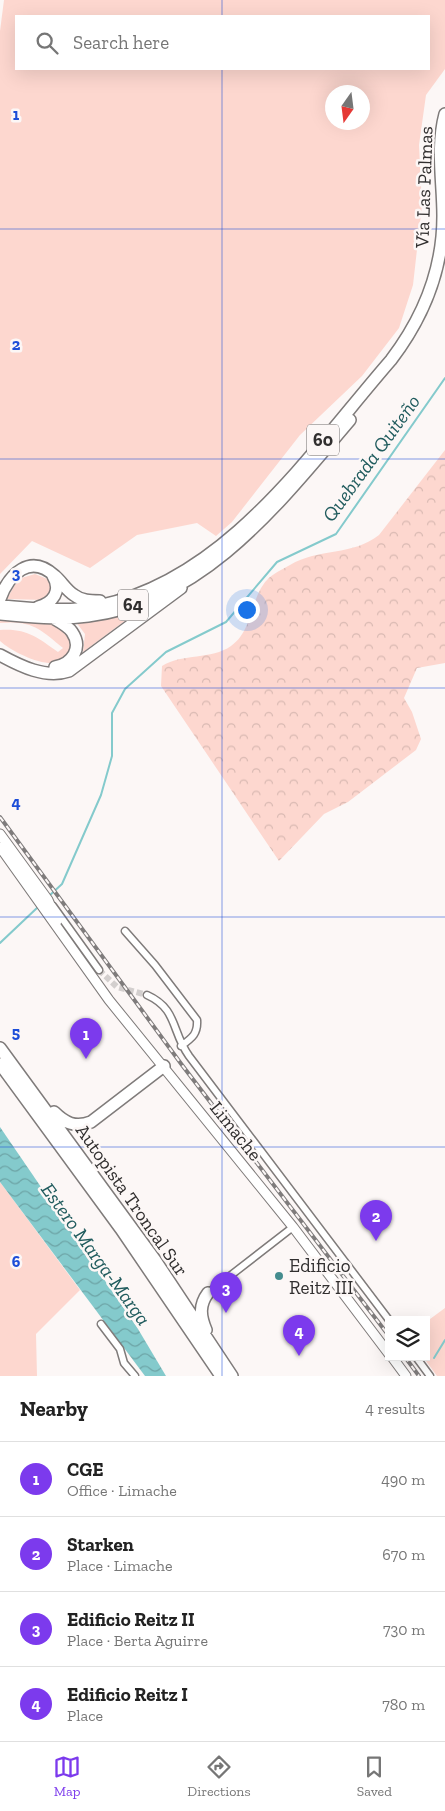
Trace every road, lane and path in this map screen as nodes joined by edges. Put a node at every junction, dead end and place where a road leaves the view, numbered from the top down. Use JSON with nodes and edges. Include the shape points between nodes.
{"nodes":[{"id":1,"x":445,"y":114,"type":"edge"},
{"id":2,"x":445,"y":265,"type":"edge"},
{"id":3,"x":206,"y":566,"type":"junction"},
{"id":4,"x":48,"y":571,"type":"junction"},
{"id":5,"x":0,"y":598,"type":"edge"},
{"id":6,"x":121,"y":600,"type":"junction"},
{"id":7,"x":0,"y":606,"type":"edge"},
{"id":8,"x":34,"y":608,"type":"junction"},
{"id":9,"x":4,"y":615,"type":"edge"},
{"id":10,"x":52,"y":617,"type":"junction"},
{"id":11,"x":0,"y":647,"type":"edge"},
{"id":12,"x":0,"y":654,"type":"edge"},
{"id":13,"x":0,"y":834,"type":"edge"},
{"id":14,"x":0,"y":847,"type":"edge"},
{"id":15,"x":34,"y":892,"type":"junction"},
{"id":16,"x":49,"y":906,"type":"junction"},
{"id":17,"x":125,"y":931,"type":"dead end"},
{"id":18,"x":99,"y":970,"type":"tunnel mouth"},
{"id":19,"x":147,"y":995,"type":"tunnel mouth"},
{"id":20,"x":181,"y":1046,"type":"junction"},
{"id":21,"x":0,"y":1048,"type":"edge"},
{"id":22,"x":0,"y":1065,"type":"edge"},
{"id":23,"x":164,"y":1066,"type":"junction"},
{"id":24,"x":37,"y":1097,"type":"junction"},
{"id":25,"x":293,"y":1227,"type":"junction"},
{"id":26,"x":208,"y":1293,"type":"joint"},
{"id":27,"x":386,"y":1316,"type":"edge"},
{"id":28,"x":101,"y":1324,"type":"dead end"},
{"id":29,"x":385,"y":1349,"type":"edge"},
{"id":30,"x":217,"y":1354,"type":"junction"},
{"id":31,"x":395,"y":1361,"type":"edge"},
{"id":32,"x":419,"y":1361,"type":"edge"},
{"id":33,"x":135,"y":1376,"type":"edge"},
{"id":34,"x":221,"y":1376,"type":"edge"},
{"id":35,"x":232,"y":1376,"type":"edge"},
{"id":36,"x":406,"y":1376,"type":"edge"},
{"id":37,"x":430,"y":1376,"type":"edge"}],
"edges":[{"from":1,"to":6,"type":"highway","name":"Vía Las Palmas","number":"60","via":[[440,149],[443,216],[440,253],[428,296],[408,336],[361,395],[245,525],[194,564]]},
{"from":2,"to":3,"type":"highway","name":"Vía Las Palmas","number":"60","via":[[429,313],[395,366],[271,512],[244,538]]},
{"from":3,"to":10,"type":"highway","name":"Vía Las Palmas","number":"64","via":[[162,592],[122,609],[88,616]]},
{"from":3,"to":12,"type":"highway","via":[[69,671],[42,672]]},
{"from":4,"to":5,"type":"highway","via":[[33,566],[21,569],[9,580]]},
{"from":4,"to":6,"type":"highway","via":[[81,599]]},
{"from":4,"to":8,"type":"highway","via":[[57,585],[55,596],[47,604]]},
{"from":6,"to":8,"type":"highway","name":"Vía Las Palmas","number":"64","via":[[80,609]]},
{"from":7,"to":8,"type":"highway","name":"Vía Las Palmas","number":"64"},
{"from":9,"to":10,"type":"highway","name":"Vía Las Palmas","number":"64"},
{"from":10,"to":11,"type":"highway","via":[[71,630],[75,638],[76,651],[66,664],[41,666]]},
{"from":13,"to":15,"type":"main road","name":"Limache"},
{"from":14,"to":15,"type":"main road","name":"Limache"},
{"from":15,"to":16,"type":"main road","name":"Limache"},
{"from":16,"to":18,"type":"street","name":"Limache"},
{"from":16,"to":23,"type":"main road","name":"Limache","via":[[59,928],[109,1000]]},
{"from":17,"to":20,"type":"street","via":[[197,1020],[194,1036]]},
{"from":19,"to":20,"type":"street","name":"Limache","via":[[168,1009]]},
{"from":20,"to":27,"type":"street","name":"Limache"},
{"from":21,"to":24,"type":"highway","name":"Autopista Troncal Sur"},
{"from":22,"to":34,"type":"highway","name":"Autopista Troncal Sur","via":[[121,1229]]},
{"from":23,"to":24,"type":"highway","via":[[86,1124],[64,1121]]},
{"from":23,"to":25,"type":"main road","name":"Limache"},
{"from":24,"to":30,"type":"highway","name":"Autopista Troncal Sur","via":[[149,1252]]},
{"from":25,"to":26,"type":"street"},
{"from":25,"to":29,"type":"main road","name":"Limache"},
{"from":26,"to":30,"type":"highway","via":[[202,1304],[201,1316]]},
{"from":28,"to":33,"type":"street"},
{"from":30,"to":35,"type":"highway","name":"Autopista Troncal Sur"},
{"from":31,"to":36,"type":"main road"},
{"from":32,"to":37,"type":"street"}]}
